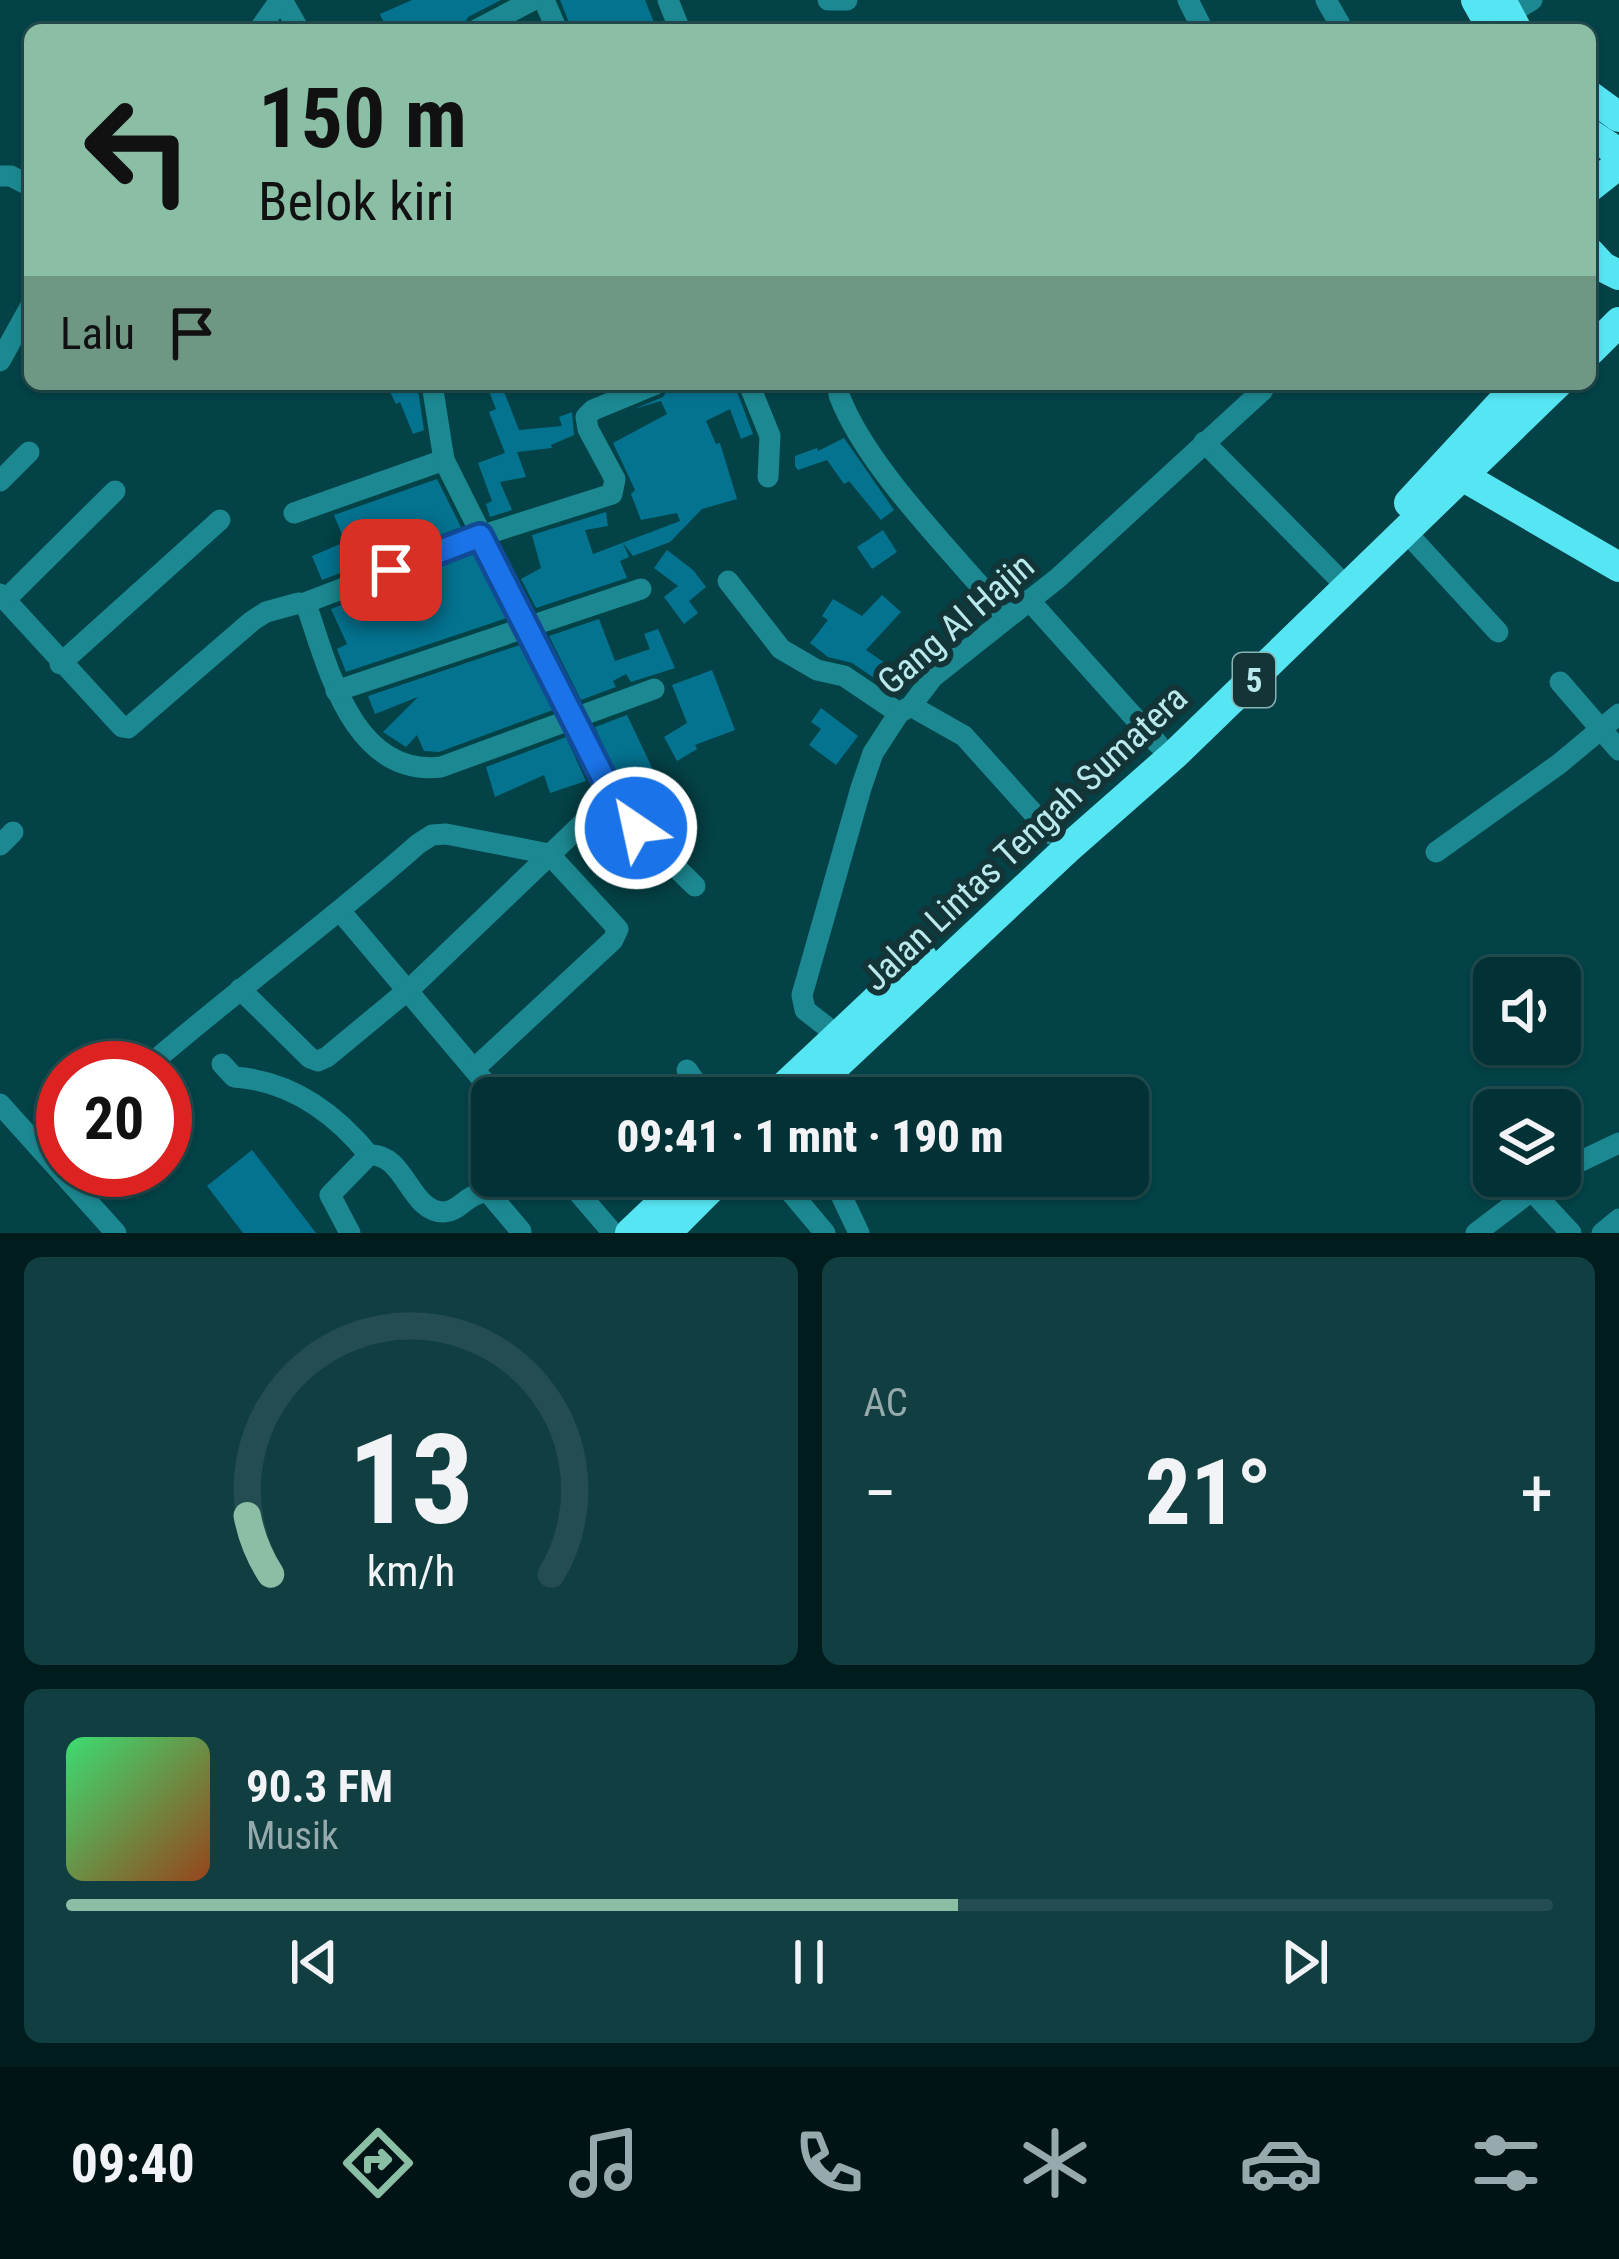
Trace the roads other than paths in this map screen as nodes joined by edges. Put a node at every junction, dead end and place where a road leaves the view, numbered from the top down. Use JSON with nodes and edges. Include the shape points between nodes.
{"nodes":[{"id":1,"x":533,"y":0,"type":"edge"},
{"id":2,"x":827,"y":0,"type":"edge"},
{"id":3,"x":848,"y":0,"type":"edge"},
{"id":4,"x":1476,"y":0,"type":"edge"},
{"id":5,"x":1513,"y":18,"type":"edge"},
{"id":6,"x":487,"y":24,"type":"edge"},
{"id":7,"x":24,"y":318,"type":"edge"},
{"id":8,"x":0,"y":361,"type":"edge"},
{"id":9,"x":433,"y":390,"type":"edge"},
{"id":10,"x":641,"y":390,"type":"edge"},
{"id":11,"x":751,"y":390,"type":"edge"},
{"id":12,"x":1263,"y":390,"type":"dead end"},
{"id":13,"x":1499,"y":390,"type":"edge"},
{"id":14,"x":1514,"y":390,"type":"edge"},
{"id":15,"x":1551,"y":390,"type":"edge"},
{"id":16,"x":839,"y":394,"type":"dead end"},
{"id":17,"x":1204,"y":442,"type":"junction"},
{"id":18,"x":1468,"y":443,"type":"junction"},
{"id":19,"x":29,"y":452,"type":"dead end"},
{"id":20,"x":444,"y":460,"type":"junction"},
{"id":21,"x":767,"y":477,"type":"dead end"},
{"id":22,"x":1464,"y":477,"type":"junction"},
{"id":23,"x":0,"y":482,"type":"edge"},
{"id":24,"x":116,"y":491,"type":"dead end"},
{"id":25,"x":294,"y":513,"type":"dead end"},
{"id":26,"x":220,"y":520,"type":"dead end"},
{"id":27,"x":1407,"y":533,"type":"junction"},
{"id":28,"x":480,"y":536,"type":"junction"},
{"id":29,"x":1619,"y":567,"type":"edge"},
{"id":30,"x":1337,"y":578,"type":"junction"},
{"id":31,"x":728,"y":580,"type":"dead end"},
{"id":32,"x":641,"y":590,"type":"dead end"},
{"id":33,"x":3,"y":597,"type":"edge"},
{"id":34,"x":1029,"y":600,"type":"junction"},
{"id":35,"x":300,"y":603,"type":"junction"},
{"id":36,"x":1006,"y":616,"type":"junction"},
{"id":37,"x":527,"y":627,"type":"junction"},
{"id":38,"x":1498,"y":632,"type":"dead end"},
{"id":39,"x":60,"y":664,"type":"junction"},
{"id":40,"x":1560,"y":682,"type":"dead end"},
{"id":41,"x":654,"y":689,"type":"dead end"},
{"id":42,"x":336,"y":691,"type":"junction"},
{"id":43,"x":905,"y":710,"type":"junction"},
{"id":44,"x":570,"y":717,"type":"junction"},
{"id":45,"x":1610,"y":721,"type":"edge"},
{"id":46,"x":1158,"y":744,"type":"junction"},
{"id":47,"x":1619,"y":750,"type":"edge"},
{"id":48,"x":607,"y":800,"type":"junction"},
{"id":49,"x":1053,"y":835,"type":"junction"},
{"id":50,"x":554,"y":850,"type":"junction"},
{"id":51,"x":1436,"y":852,"type":"dead end"},
{"id":52,"x":695,"y":886,"type":"dead end"},
{"id":53,"x":341,"y":912,"type":"junction"},
{"id":54,"x":934,"y":958,"type":"junction"},
{"id":55,"x":240,"y":989,"type":"junction"},
{"id":56,"x":406,"y":991,"type":"junction"},
{"id":57,"x":896,"y":996,"type":"junction"},
{"id":58,"x":837,"y":1035,"type":"junction"},
{"id":59,"x":178,"y":1041,"type":"edge"},
{"id":60,"x":222,"y":1064,"type":"dead end"},
{"id":61,"x":474,"y":1070,"type":"junction"},
{"id":62,"x":687,"y":1070,"type":"dead end"},
{"id":63,"x":480,"y":1077,"type":"edge"},
{"id":64,"x":692,"y":1077,"type":"edge"},
{"id":65,"x":794,"y":1077,"type":"edge"},
{"id":66,"x":821,"y":1077,"type":"edge"},
{"id":67,"x":0,"y":1104,"type":"edge"},
{"id":68,"x":36,"y":1133,"type":"edge"},
{"id":69,"x":1619,"y":1143,"type":"edge"},
{"id":70,"x":369,"y":1155,"type":"junction"},
{"id":71,"x":1581,"y":1162,"type":"edge"},
{"id":72,"x":90,"y":1197,"type":"edge"},
{"id":73,"x":582,"y":1197,"type":"edge"},
{"id":74,"x":668,"y":1197,"type":"edge"},
{"id":75,"x":702,"y":1197,"type":"edge"},
{"id":76,"x":795,"y":1197,"type":"edge"},
{"id":77,"x":842,"y":1197,"type":"edge"},
{"id":78,"x":1522,"y":1197,"type":"edge"},
{"id":79,"x":1538,"y":1197,"type":"edge"},
{"id":80,"x":1619,"y":1219,"type":"edge"},
{"id":81,"x":521,"y":1231,"type":"edge"},
{"id":82,"x":668,"y":1232,"type":"edge"},
{"id":83,"x":116,"y":1233,"type":"edge"},
{"id":84,"x":350,"y":1233,"type":"edge"},
{"id":85,"x":613,"y":1233,"type":"edge"},
{"id":86,"x":630,"y":1233,"type":"edge"},
{"id":87,"x":825,"y":1233,"type":"edge"},
{"id":88,"x":860,"y":1233,"type":"edge"},
{"id":89,"x":1477,"y":1233,"type":"edge"},
{"id":90,"x":1571,"y":1233,"type":"edge"},
{"id":91,"x":1602,"y":1233,"type":"edge"}],
"edges":[{"from":1,"to":6,"type":"street"},
{"from":2,"to":3,"type":"street"},
{"from":4,"to":5,"type":"highway"},
{"from":7,"to":8,"type":"street"},
{"from":9,"to":20,"type":"street"},
{"from":10,"to":28,"type":"street","via":[[586,417],[615,479],[612,494]]},
{"from":11,"to":21,"type":"street","via":[[770,436]]},
{"from":12,"to":17,"type":"street","name":"Gang Al Hajin"},
{"from":13,"to":18,"type":"highway"},
{"from":14,"to":18,"type":"highway","name":"Jalan Lintas Tengah Sumatera","number":"5"},
{"from":15,"to":22,"type":"highway","name":"Jalan Lintas Tengah Sumatera","number":"5"},
{"from":16,"to":36,"type":"street","via":[[877,459]]},
{"from":17,"to":30,"type":"street"},
{"from":17,"to":34,"type":"street","name":"Gang Al Hajin"},
{"from":18,"to":30,"type":"highway","name":"Jalan Lintas Tengah Sumatera","number":"5"},
{"from":19,"to":23,"type":"street"},
{"from":20,"to":25,"type":"street"},
{"from":20,"to":28,"type":"street"},
{"from":22,"to":27,"type":"highway","name":"Jalan Lintas Tengah Sumatera","number":"5"},
{"from":22,"to":29,"type":"highway"},
{"from":24,"to":33,"type":"street"},
{"from":26,"to":39,"type":"street"},
{"from":27,"to":38,"type":"street"},
{"from":27,"to":54,"type":"highway","name":"Jalan Lintas Tengah Sumatera","number":"5","via":[[1175,754]]},
{"from":28,"to":35,"type":"street"},
{"from":28,"to":37,"type":"street"},
{"from":30,"to":46,"type":"highway","name":"Jalan Lintas Tengah Sumatera","number":"5"},
{"from":31,"to":43,"type":"street","via":[[781,649]]},
{"from":32,"to":37,"type":"street"},
{"from":33,"to":39,"type":"street"},
{"from":34,"to":36,"type":"street","name":"Gang Al Hajin"},
{"from":34,"to":46,"type":"street"},
{"from":35,"to":39,"type":"street","via":[[266,612],[128,728]]},
{"from":35,"to":42,"type":"street"},
{"from":36,"to":43,"type":"street","name":"Gang Al Hajin"},
{"from":37,"to":42,"type":"street"},
{"from":37,"to":44,"type":"street"},
{"from":40,"to":45,"type":"street"},
{"from":41,"to":44,"type":"street"},
{"from":42,"to":44,"type":"street","via":[[354,724],[388,757],[425,769]]},
{"from":43,"to":49,"type":"street","via":[[964,736]]},
{"from":43,"to":58,"type":"street","name":"Gang Al Hajin","via":[[874,753],[802,995],[805,1010]]},
{"from":44,"to":48,"type":"street","via":[[606,783]]},
{"from":45,"to":47,"type":"street"},
{"from":45,"to":51,"type":"street"},
{"from":46,"to":49,"type":"highway","name":"Jalan Lintas Tengah Sumatera","number":"5"},
{"from":48,"to":50,"type":"street"},
{"from":48,"to":52,"type":"street"},
{"from":49,"to":54,"type":"highway","name":"Jalan Lintas Tengah Sumatera","number":"5"},
{"from":50,"to":53,"type":"street","via":[[432,835]]},
{"from":50,"to":56,"type":"street"},
{"from":50,"to":61,"type":"street","via":[[618,933]]},
{"from":53,"to":55,"type":"street"},
{"from":53,"to":56,"type":"street"},
{"from":54,"to":57,"type":"highway","name":"Jalan Lintas Tengah Sumatera","number":"5"},
{"from":55,"to":56,"type":"street","via":[[318,1061]]},
{"from":55,"to":59,"type":"street"},
{"from":56,"to":61,"type":"street"},
{"from":57,"to":58,"type":"highway","name":"Jalan Lintas Tengah Sumatera","number":"5"},
{"from":57,"to":66,"type":"highway","name":"Jalan Lintas Tengah Sumatera","number":"5"},
{"from":58,"to":65,"type":"highway","name":"Jalan Lintas Tengah Sumatera","number":"5"},
{"from":60,"to":70,"type":"street","via":[[234,1077],[295,1090]]},
{"from":61,"to":63,"type":"street"},
{"from":62,"to":64,"type":"street"},
{"from":67,"to":68,"type":"street"},
{"from":69,"to":71,"type":"street"},
{"from":70,"to":81,"type":"street","via":[[388,1159],[428,1207],[452,1210],[488,1192]]},
{"from":70,"to":84,"type":"street","via":[[330,1195]]},
{"from":72,"to":83,"type":"street"},
{"from":73,"to":85,"type":"street"},
{"from":74,"to":86,"type":"highway"},
{"from":75,"to":82,"type":"highway"},
{"from":76,"to":87,"type":"street"},
{"from":77,"to":88,"type":"street"},
{"from":78,"to":89,"type":"street"},
{"from":79,"to":90,"type":"street"},
{"from":80,"to":91,"type":"street"}]}
